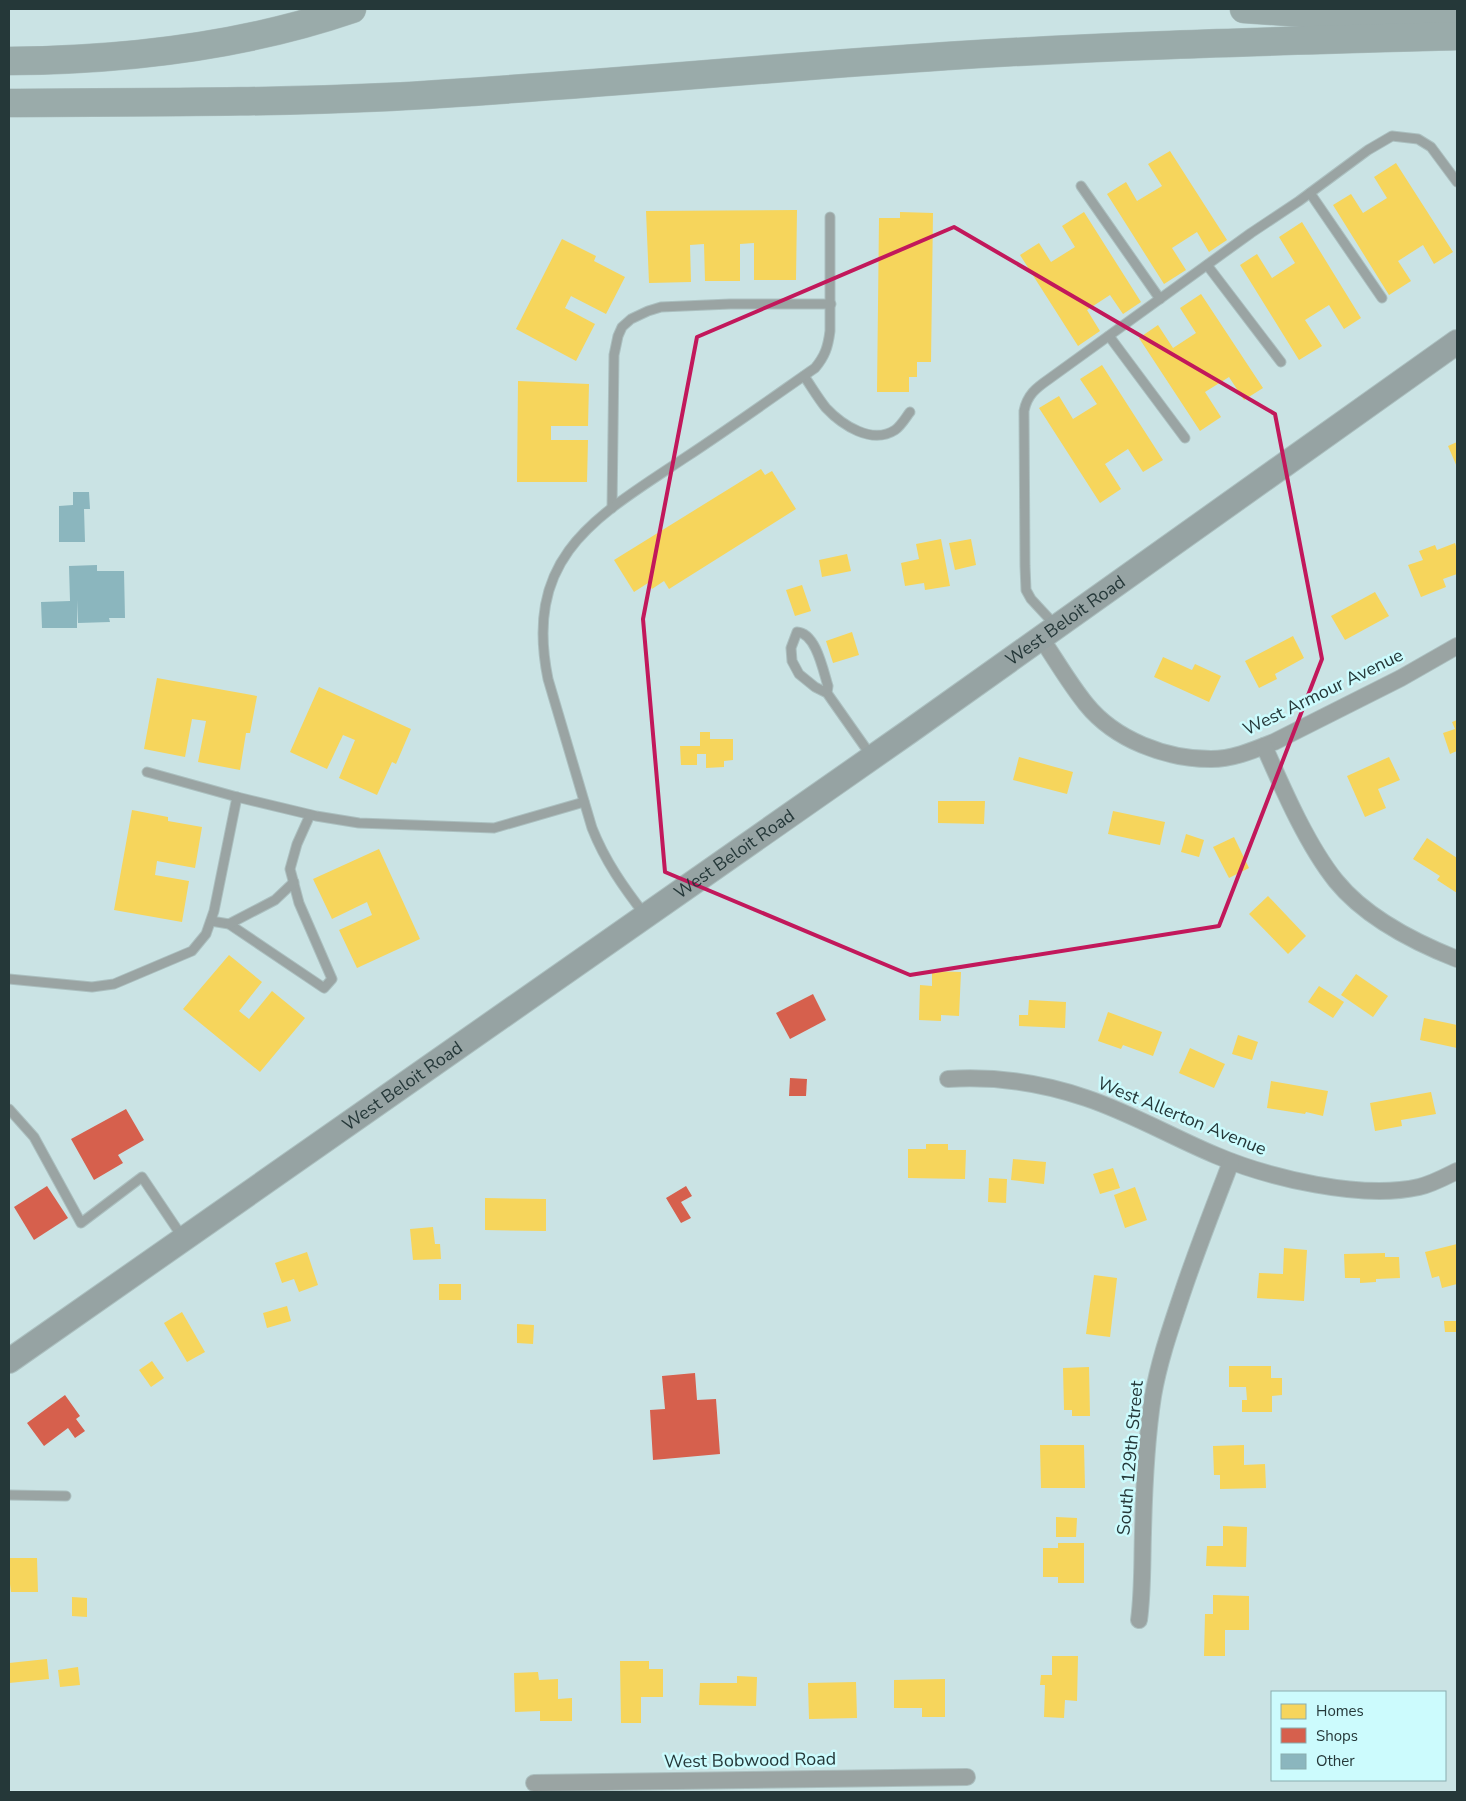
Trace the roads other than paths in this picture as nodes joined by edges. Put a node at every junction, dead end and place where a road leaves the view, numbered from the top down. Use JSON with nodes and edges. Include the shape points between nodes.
{"nodes":[{"id":1,"x":352,"y":9,"type":"edge"},
{"id":2,"x":1244,"y":9,"type":"edge"},
{"id":3,"x":1457,"y":17,"type":"edge"},
{"id":4,"x":1457,"y":36,"type":"edge"},
{"id":5,"x":9,"y":61,"type":"edge"},
{"id":6,"x":9,"y":103,"type":"edge"},
{"id":7,"x":1457,"y":182,"type":"edge"},
{"id":8,"x":1081,"y":186,"type":"dead end"},
{"id":9,"x":1310,"y":193,"type":"junction"},
{"id":10,"x":830,"y":217,"type":"dead end"},
{"id":11,"x":1207,"y":266,"type":"junction"},
{"id":12,"x":1382,"y":298,"type":"dead end"},
{"id":13,"x":1160,"y":299,"type":"junction"},
{"id":14,"x":831,"y":304,"type":"junction"},
{"id":15,"x":1109,"y":336,"type":"junction"},
{"id":16,"x":1457,"y":342,"type":"edge"},
{"id":17,"x":1281,"y":362,"type":"dead end"},
{"id":18,"x":804,"y":376,"type":"junction"},
{"id":19,"x":910,"y":412,"type":"dead end"},
{"id":20,"x":1185,"y":438,"type":"dead end"},
{"id":21,"x":612,"y":508,"type":"junction"},
{"id":22,"x":1049,"y":632,"type":"junction"},
{"id":23,"x":1457,"y":646,"type":"edge"},
{"id":24,"x":828,"y":693,"type":"junction"},
{"id":25,"x":1264,"y":746,"type":"junction"},
{"id":26,"x":872,"y":757,"type":"junction"},
{"id":27,"x":147,"y":772,"type":"dead end"},
{"id":28,"x":237,"y":797,"type":"junction"},
{"id":29,"x":584,"y":802,"type":"junction"},
{"id":30,"x":310,"y":815,"type":"junction"},
{"id":31,"x":294,"y":882,"type":"junction"},
{"id":32,"x":645,"y":916,"type":"junction"},
{"id":33,"x":211,"y":921,"type":"junction"},
{"id":34,"x":229,"y":924,"type":"junction"},
{"id":35,"x":1457,"y":959,"type":"edge"},
{"id":36,"x":9,"y":978,"type":"edge"},
{"id":37,"x":948,"y":1078,"type":"dead end"},
{"id":38,"x":9,"y":1109,"type":"edge"},
{"id":39,"x":1231,"y":1162,"type":"junction"},
{"id":40,"x":1457,"y":1171,"type":"edge"},
{"id":41,"x":183,"y":1238,"type":"junction"},
{"id":42,"x":9,"y":1361,"type":"edge"},
{"id":43,"x":9,"y":1495,"type":"edge"},
{"id":44,"x":66,"y":1496,"type":"dead end"},
{"id":45,"x":1139,"y":1620,"type":"dead end"},
{"id":46,"x":967,"y":1778,"type":"dead end"},
{"id":47,"x":534,"y":1783,"type":"dead end"},
{"id":48,"x":812,"y":1786,"type":"edge"}],
"edges":[{"from":1,"to":5,"type":"highway","via":[[277,30],[184,49],[100,59]]},
{"from":2,"to":3,"type":"highway","via":[[1344,16]]},
{"from":4,"to":6,"type":"highway","via":[[1081,48],[386,97]]},
{"from":7,"to":9,"type":"lane","via":[[1431,147],[1418,139],[1392,136]]},
{"from":8,"to":13,"type":"lane"},
{"from":9,"to":11,"type":"lane"},
{"from":9,"to":12,"type":"lane"},
{"from":10,"to":14,"type":"lane"},
{"from":11,"to":13,"type":"lane"},
{"from":11,"to":17,"type":"lane"},
{"from":13,"to":15,"type":"lane"},
{"from":14,"to":18,"type":"lane","via":[[828,347],[823,359]]},
{"from":14,"to":21,"type":"lane","via":[[661,307],[631,319],[622,327],[614,355]]},
{"from":15,"to":20,"type":"lane"},
{"from":15,"to":22,"type":"lane","via":[[1036,389],[1025,403],[1026,590]]},
{"from":16,"to":22,"type":"main road","name":"West Beloit Road"},
{"from":18,"to":19,"type":"lane","via":[[826,408],[845,425],[868,435],[896,429]]},
{"from":18,"to":21,"type":"lane"},
{"from":21,"to":29,"type":"lane","via":[[571,547],[558,568],[544,616],[542,641],[548,679]]},
{"from":22,"to":25,"type":"street","name":"West Armour Avenue","via":[[1086,704],[1120,734],[1139,744],[1180,756],[1212,759]]},
{"from":22,"to":26,"type":"main road","name":"West Beloit Road"},
{"from":23,"to":25,"type":"street","name":"West Armour Avenue","via":[[1401,678]]},
{"from":24,"to":24,"type":"lane","via":[[799,674],[792,661],[791,648],[797,632],[811,638]]},
{"from":24,"to":26,"type":"lane"},
{"from":25,"to":35,"type":"street","via":[[1310,840],[1341,886],[1375,917],[1428,948]]},
{"from":26,"to":32,"type":"main road","name":"West Beloit Road"},
{"from":27,"to":28,"type":"lane"},
{"from":28,"to":30,"type":"lane"},
{"from":28,"to":33,"type":"lane"},
{"from":29,"to":30,"type":"lane","via":[[494,828],[359,823]]},
{"from":29,"to":32,"type":"lane","via":[[600,849]]},
{"from":30,"to":31,"type":"lane","via":[[290,869]]},
{"from":31,"to":34,"type":"lane","via":[[275,900]]},
{"from":31,"to":34,"type":"lane","via":[[299,903],[332,979],[324,988]]},
{"from":32,"to":41,"type":"main road","name":"West Beloit Road"},
{"from":33,"to":34,"type":"lane"},
{"from":33,"to":36,"type":"lane","via":[[206,934],[192,950],[114,984],[92,986]]},
{"from":37,"to":39,"type":"street","name":"West Allerton Avenue","via":[[1008,1080],[1087,1098]]},
{"from":38,"to":41,"type":"lane","via":[[34,1137],[81,1223],[142,1177]]},
{"from":39,"to":40,"type":"street","name":"West Allerton Avenue","via":[[1306,1183],[1385,1190],[1418,1187]]},
{"from":39,"to":45,"type":"street","name":"South 129th Street","via":[[1167,1336],[1156,1384],[1147,1460]]},
{"from":41,"to":42,"type":"main road","name":"West Beloit Road"},
{"from":43,"to":44,"type":"lane"},
{"from":46,"to":48,"type":"street","name":"West Bobwood Road"},
{"from":47,"to":48,"type":"street","name":"West Bobwood Road"}]}
